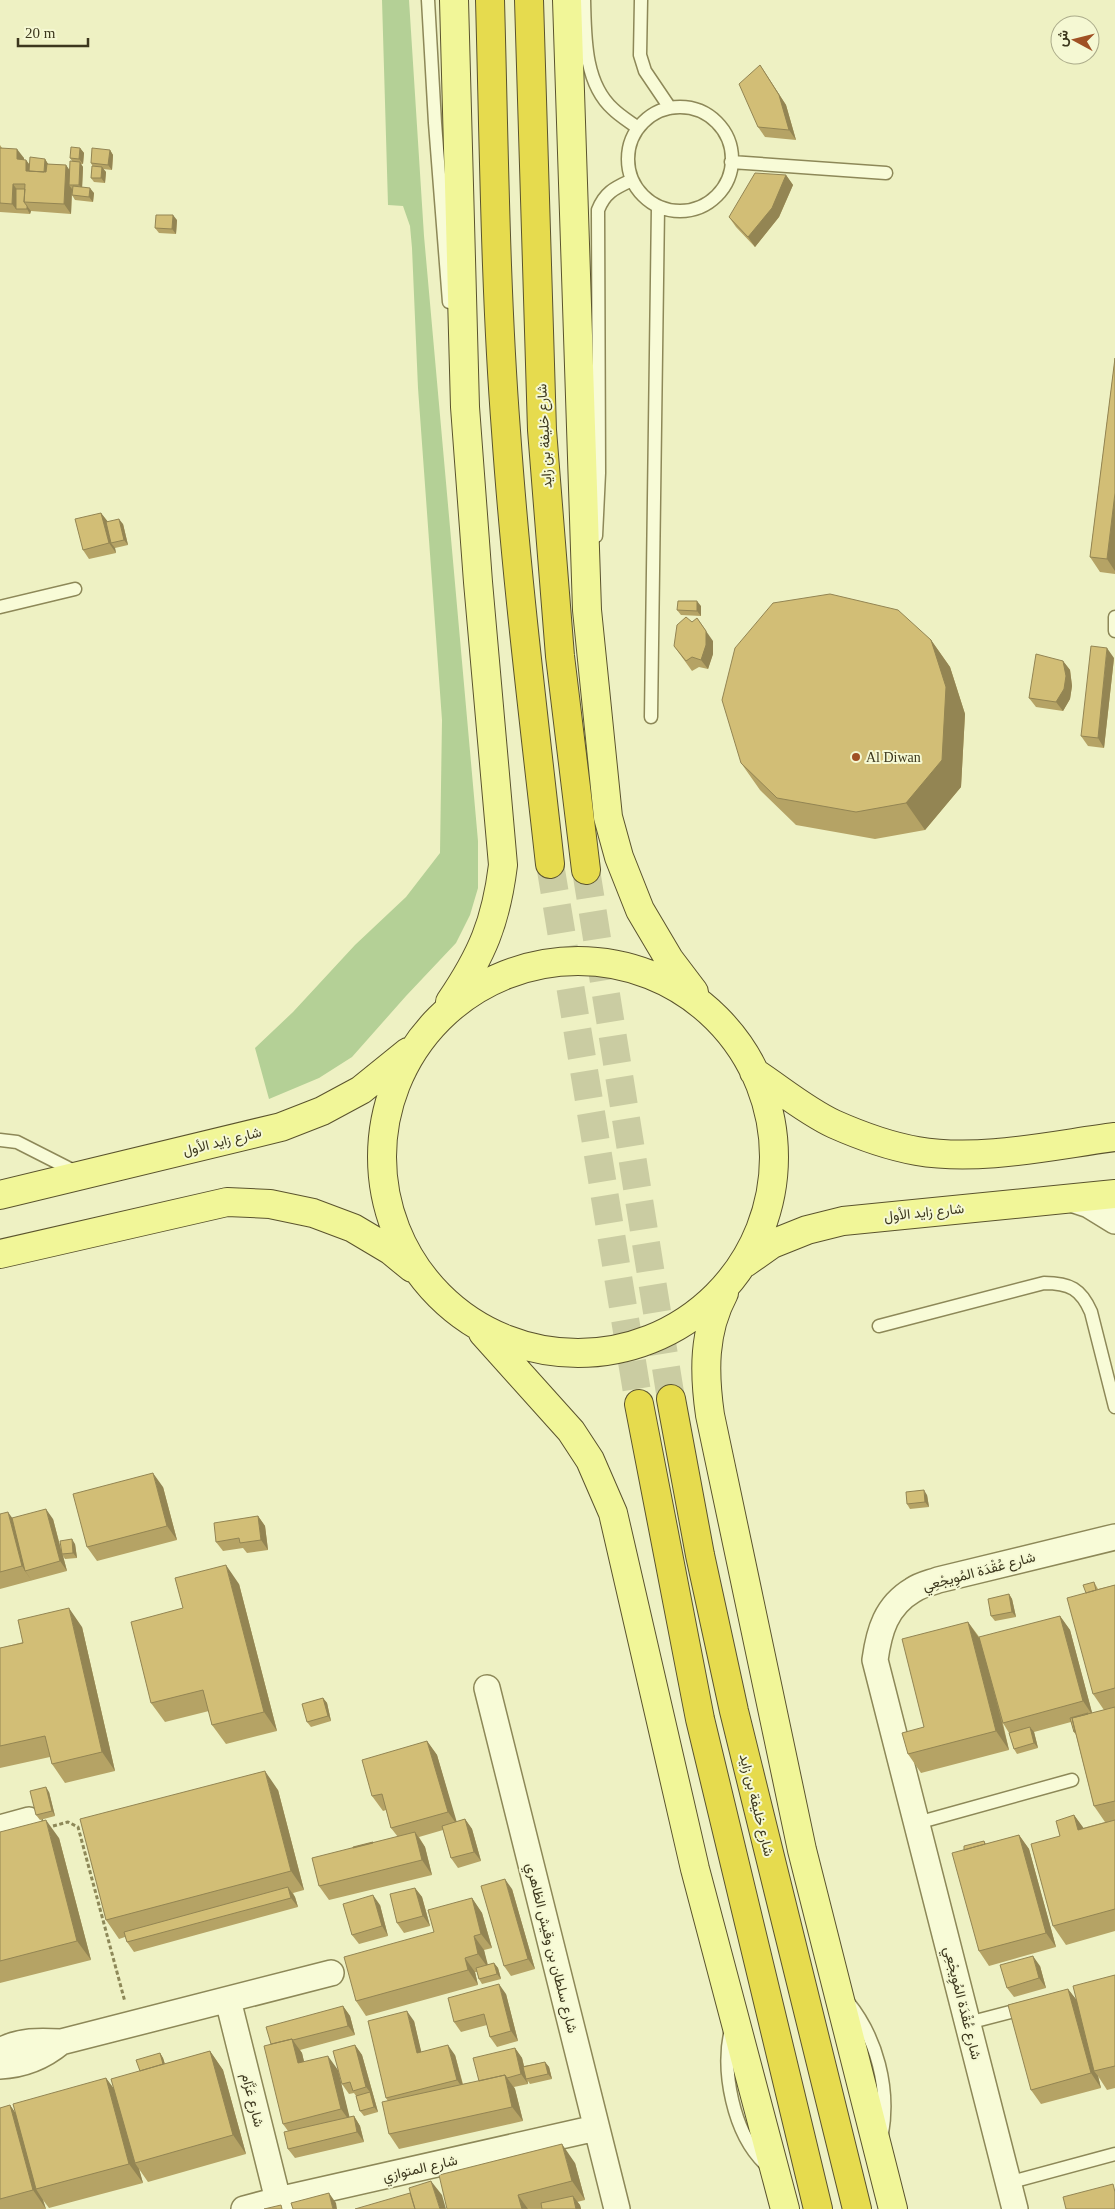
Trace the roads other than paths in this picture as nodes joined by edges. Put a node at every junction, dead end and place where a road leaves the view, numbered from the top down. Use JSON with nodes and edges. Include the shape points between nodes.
{"nodes":[{"id":1,"x":428,"y":0,"type":"edge"},
{"id":2,"x":454,"y":0,"type":"edge"},
{"id":3,"x":490,"y":0,"type":"edge"},
{"id":4,"x":529,"y":0,"type":"edge"},
{"id":5,"x":567,"y":0,"type":"edge"},
{"id":6,"x":584,"y":0,"type":"edge"},
{"id":7,"x":641,"y":0,"type":"edge"},
{"id":8,"x":670,"y":108,"type":"junction"},
{"id":9,"x":638,"y":128,"type":"junction"},
{"id":10,"x":731,"y":162,"type":"junction"},
{"id":11,"x":886,"y":173,"type":"dead end"},
{"id":12,"x":632,"y":180,"type":"junction"},
{"id":13,"x":658,"y":207,"type":"junction"},
{"id":14,"x":465,"y":407,"type":"junction"},
{"id":15,"x":75,"y":589,"type":"dead end"},
{"id":16,"x":0,"y":607,"type":"edge"},
{"id":17,"x":587,"y":610,"type":"junction"},
{"id":18,"x":1115,"y":617,"type":"edge"},
{"id":19,"x":1115,"y":631,"type":"edge"},
{"id":20,"x":651,"y":718,"type":"dead end"},
{"id":21,"x":550,"y":864,"type":"tunnel mouth"},
{"id":22,"x":586,"y":870,"type":"tunnel mouth"},
{"id":23,"x":703,"y":1006,"type":"junction"},
{"id":24,"x":429,"y":1031,"type":"junction"},
{"id":25,"x":754,"y":1072,"type":"junction"},
{"id":26,"x":1115,"y":1137,"type":"edge"},
{"id":27,"x":0,"y":1140,"type":"edge"},
{"id":28,"x":83,"y":1175,"type":"junction"},
{"id":29,"x":1115,"y":1194,"type":"edge"},
{"id":30,"x":0,"y":1195,"type":"edge"},
{"id":31,"x":1071,"y":1199,"type":"junction"},
{"id":32,"x":1115,"y":1220,"type":"edge"},
{"id":33,"x":0,"y":1254,"type":"edge"},
{"id":34,"x":736,"y":1273,"type":"junction"},
{"id":35,"x":423,"y":1278,"type":"junction"},
{"id":36,"x":477,"y":1326,"type":"junction"},
{"id":37,"x":878,"y":1326,"type":"dead end"},
{"id":38,"x":672,"y":1399,"type":"tunnel mouth"},
{"id":39,"x":639,"y":1404,"type":"tunnel mouth"},
{"id":40,"x":1115,"y":1407,"type":"edge"},
{"id":41,"x":1115,"y":1537,"type":"edge"},
{"id":42,"x":487,"y":1688,"type":"dead end"},
{"id":43,"x":1072,"y":1780,"type":"dead end"},
{"id":44,"x":918,"y":1823,"type":"junction"},
{"id":45,"x":37,"y":1824,"type":"edge"},
{"id":46,"x":0,"y":1828,"type":"edge"},
{"id":47,"x":331,"y":1973,"type":"dead end"},
{"id":48,"x":228,"y":2000,"type":"junction"},
{"id":49,"x":1042,"y":2004,"type":"edge"},
{"id":50,"x":968,"y":2023,"type":"junction"},
{"id":51,"x":61,"y":2042,"type":"junction"},
{"id":52,"x":0,"y":2050,"type":"edge"},
{"id":53,"x":0,"y":2066,"type":"edge"},
{"id":54,"x":596,"y":2128,"type":"junction"},
{"id":55,"x":1115,"y":2154,"type":"edge"},
{"id":56,"x":1008,"y":2183,"type":"junction"},
{"id":57,"x":278,"y":2200,"type":"junction"},
{"id":58,"x":244,"y":2209,"type":"edge"},
{"id":59,"x":616,"y":2209,"type":"edge"},
{"id":60,"x":785,"y":2209,"type":"edge"},
{"id":61,"x":818,"y":2209,"type":"edge"},
{"id":62,"x":857,"y":2209,"type":"edge"},
{"id":63,"x":893,"y":2209,"type":"edge"},
{"id":64,"x":1015,"y":2209,"type":"edge"}],
"edges":[{"from":1,"to":14,"type":"lane","via":[[450,311]]},
{"from":2,"to":14,"type":"main road"},
{"from":3,"to":21,"type":"highway","via":[[506,431]]},
{"from":4,"to":22,"type":"highway","name":"شارع خليفة بن زايد","via":[[542,430],[560,656]]},
{"from":5,"to":17,"type":"main road"},
{"from":6,"to":9,"type":"lane","via":[[592,78],[612,109]]},
{"from":7,"to":8,"type":"lane","via":[[640,55],[644,71]]},
{"from":8,"to":9,"type":"lane","via":[[652,115]]},
{"from":8,"to":10,"type":"lane","via":[[686,107],[714,120],[730,146]]},
{"from":9,"to":12,"type":"lane","via":[[630,144],[628,162]]},
{"from":10,"to":11,"type":"lane"},
{"from":10,"to":13,"type":"lane","via":[[724,186],[706,204],[683,212]]},
{"from":12,"to":13,"type":"lane","via":[[638,191]]},
{"from":12,"to":17,"type":"lane","via":[[609,190],[598,210],[598,510]]},
{"from":13,"to":20,"type":"lane"},
{"from":14,"to":24,"type":"main road","via":[[503,865],[489,934],[468,976]]},
{"from":15,"to":16,"type":"lane"},
{"from":17,"to":23,"type":"main road","via":[[608,817],[619,857],[654,935]]},
{"from":18,"to":19,"type":"lane"},
{"from":23,"to":24,"type":"main road","name":"شارع زايد الأول","via":[[685,992],[644,972],[577,960],[532,966],[511,973],[470,994]]},
{"from":23,"to":25,"type":"main road","via":[[738,1043]]},
{"from":24,"to":28,"type":"main road","name":"شارع زايد الأول","via":[[361,1090],[322,1111],[281,1127]]},
{"from":24,"to":35,"type":"main road","via":[[401,1076],[389,1108],[383,1159],[384,1184],[395,1225]]},
{"from":25,"to":26,"type":"main road","via":[[832,1123],[874,1141],[918,1151],[998,1152]]},
{"from":25,"to":34,"type":"main road","via":[[770,1120],[774,1170],[761,1229]]},
{"from":27,"to":28,"type":"lane","via":[[18,1142]]},
{"from":28,"to":30,"type":"main road","name":"شارع زايد الأول"},
{"from":29,"to":31,"type":"main road","name":"شارع زايد الأول"},
{"from":31,"to":32,"type":"street"},
{"from":31,"to":34,"type":"main road","name":"شارع زايد الأول","via":[[843,1221],[807,1230],[772,1244]]},
{"from":33,"to":35,"type":"main road","via":[[227,1202],[313,1213],[353,1228],[390,1250]]},
{"from":34,"to":36,"type":"main road","via":[[706,1305],[672,1330],[649,1341],[600,1353],[574,1354],[524,1347]]},
{"from":34,"to":63,"type":"main road","via":[[714,1311],[707,1346],[705,1381],[710,1415],[802,1850]]},
{"from":35,"to":36,"type":"main road","via":[[442,1300]]},
{"from":36,"to":60,"type":"main road","via":[[572,1432],[604,1490],[696,1869]]},
{"from":37,"to":40,"type":"lane","via":[[1044,1283],[1073,1288],[1085,1298],[1091,1312]]},
{"from":38,"to":62,"type":"highway","name":"شارع خليفة بن زايد","via":[[700,1555],[734,1711]]},
{"from":39,"to":61,"type":"highway","via":[[700,1719]]},
{"from":41,"to":44,"type":"street","name":"شارع عُقْدَة المُوِيجْعِي","via":[[938,1580],[913,1590],[892,1608],[879,1633],[875,1660]]},
{"from":42,"to":54,"type":"street","name":"شارع سلطان بن وقيش الظاهري"},
{"from":43,"to":44,"type":"lane"},
{"from":44,"to":50,"type":"street","name":"شارع عُقْدَة المُوِيجْعِي"},
{"from":45,"to":46,"type":"street"},
{"from":47,"to":48,"type":"street"},
{"from":48,"to":51,"type":"street"},
{"from":48,"to":57,"type":"street","name":"شارع عَزَّام"},
{"from":49,"to":50,"type":"lane"},
{"from":50,"to":56,"type":"street","name":"شارع عُقْدَة المُوِيجْعِي"},
{"from":51,"to":52,"type":"street","via":[[32,2041]]},
{"from":51,"to":53,"type":"street","via":[[37,2058]]},
{"from":54,"to":57,"type":"street","name":"شارع المتوازي"},
{"from":54,"to":59,"type":"street","name":"شارع سلطان بن وقيش الظاهري"},
{"from":55,"to":56,"type":"lane"},
{"from":56,"to":64,"type":"street","name":"شارع عُقْدَة المُوِيجْعِي"},
{"from":57,"to":58,"type":"street","name":"شارع المتوازي"}]}
